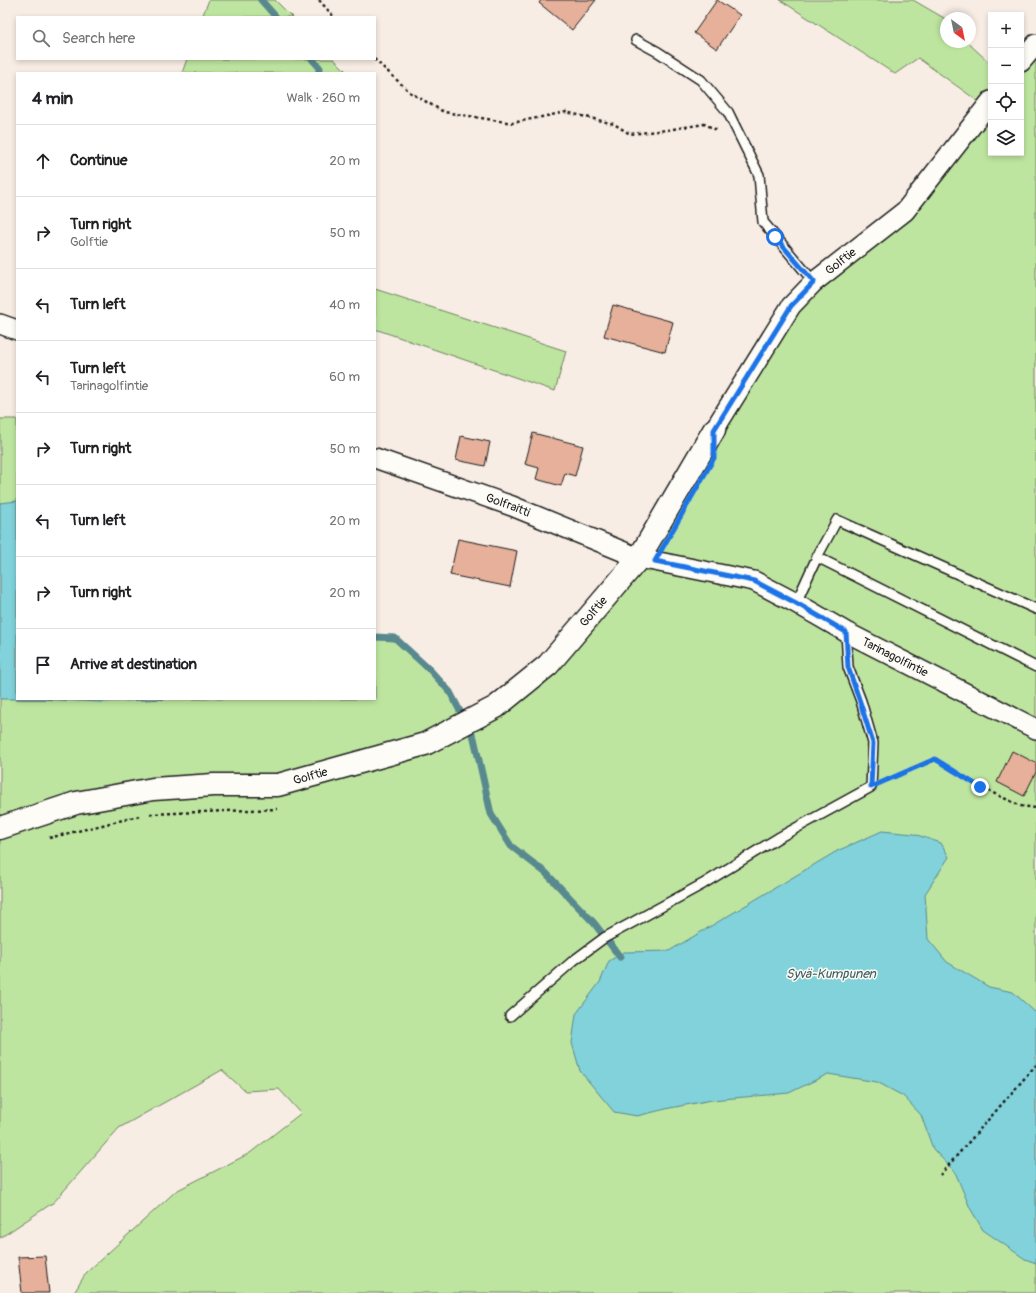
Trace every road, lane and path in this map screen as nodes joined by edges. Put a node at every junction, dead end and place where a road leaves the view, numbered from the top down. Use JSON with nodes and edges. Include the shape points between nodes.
{"nodes":[{"id":1,"x":318,"y":0,"type":"edge"},
{"id":2,"x":333,"y":16,"type":"edge"},
{"id":3,"x":636,"y":40,"type":"dead end"},
{"id":4,"x":1036,"y":44,"type":"edge"},
{"id":5,"x":1024,"y":58,"type":"edge"},
{"id":6,"x":375,"y":60,"type":"edge"},
{"id":7,"x":988,"y":105,"type":"edge"},
{"id":8,"x":744,"y":144,"type":"junction"},
{"id":9,"x":814,"y":282,"type":"junction"},
{"id":10,"x":0,"y":324,"type":"edge"},
{"id":11,"x":16,"y":330,"type":"edge"},
{"id":12,"x":714,"y":430,"type":"joint"},
{"id":13,"x":376,"y":458,"type":"edge"},
{"id":14,"x":817,"y":557,"type":"junction"},
{"id":15,"x":639,"y":558,"type":"junction"},
{"id":16,"x":796,"y":603,"type":"junction"},
{"id":17,"x":1036,"y":610,"type":"edge"},
{"id":18,"x":846,"y":632,"type":"junction"},
{"id":19,"x":1036,"y":667,"type":"edge"},
{"id":20,"x":1036,"y":729,"type":"edge"},
{"id":21,"x":871,"y":787,"type":"junction"},
{"id":22,"x":1036,"y":808,"type":"edge"},
{"id":23,"x":278,"y":809,"type":"dead end"},
{"id":24,"x":149,"y":814,"type":"dead end"},
{"id":25,"x":141,"y":816,"type":"dead end"},
{"id":26,"x":0,"y":828,"type":"edge"},
{"id":27,"x":42,"y":839,"type":"dead end"},
{"id":28,"x":510,"y":1016,"type":"dead end"},
{"id":29,"x":1036,"y":1065,"type":"edge"},
{"id":30,"x":940,"y":1175,"type":"dead end"}],
"edges":[{"from":1,"to":2,"type":"path"},
{"from":3,"to":8,"type":"lane","via":[[701,80],[728,112]]},
{"from":4,"to":5,"type":"street"},
{"from":6,"to":8,"type":"path","via":[[411,93],[444,112],[512,123],[566,112],[614,124],[630,134],[704,124]]},
{"from":7,"to":9,"type":"street","name":"Golftie","via":[[905,211]]},
{"from":8,"to":9,"type":"lane","via":[[759,175],[763,222]]},
{"from":9,"to":12,"type":"street","name":"Golftie","via":[[791,306]]},
{"from":10,"to":11,"type":"street"},
{"from":12,"to":15,"type":"street","name":"Golftie"},
{"from":13,"to":15,"type":"street","name":"Golfraitti","via":[[512,506]]},
{"from":14,"to":16,"type":"lane"},
{"from":14,"to":17,"type":"lane","via":[[837,520]]},
{"from":14,"to":19,"type":"lane"},
{"from":15,"to":16,"type":"street","name":"Tarinagolfintie","via":[[754,581]]},
{"from":15,"to":26,"type":"street","name":"Golftie","via":[[548,664],[496,707],[425,744],[278,785],[214,785],[153,789],[76,803]]},
{"from":16,"to":18,"type":"street","name":"Tarinagolfintie"},
{"from":18,"to":20,"type":"street","name":"Tarinagolfintie"},
{"from":18,"to":21,"type":"lane","via":[[848,667],[873,743]]},
{"from":21,"to":22,"type":"path","via":[[935,759],[980,787],[1021,806]]},
{"from":21,"to":28,"type":"lane","via":[[604,938],[573,961]]},
{"from":23,"to":24,"type":"path"},
{"from":25,"to":27,"type":"path"},
{"from":29,"to":30,"type":"path"}]}
